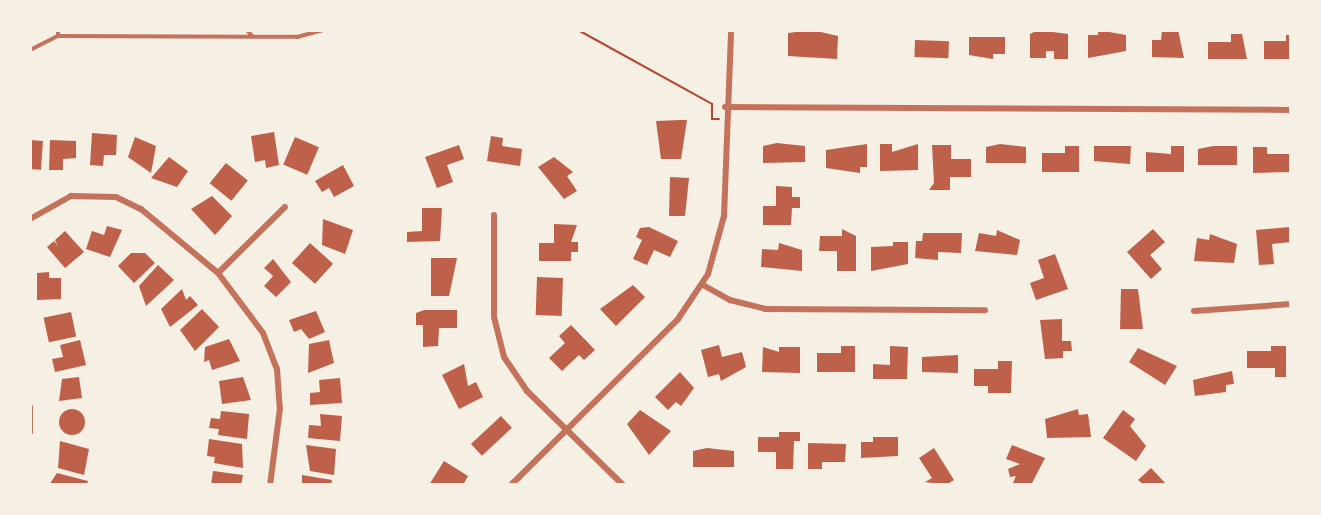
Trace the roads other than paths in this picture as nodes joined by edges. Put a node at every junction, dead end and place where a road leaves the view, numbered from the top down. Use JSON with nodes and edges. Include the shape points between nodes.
{"nodes":[{"id":1,"x":58,"y":30,"type":"edge"},
{"id":2,"x":247,"y":30,"type":"edge"},
{"id":3,"x":322,"y":30,"type":"edge"},
{"id":4,"x":731,"y":30,"type":"edge"},
{"id":5,"x":58,"y":36,"type":"junction"},
{"id":6,"x":253,"y":37,"type":"junction"},
{"id":7,"x":30,"y":50,"type":"edge"},
{"id":8,"x":725,"y":107,"type":"junction"},
{"id":9,"x":1291,"y":111,"type":"edge"},
{"id":10,"x":285,"y":207,"type":"dead end"},
{"id":11,"x":494,"y":215,"type":"dead end"},
{"id":12,"x":30,"y":219,"type":"edge"},
{"id":13,"x":218,"y":273,"type":"junction"},
{"id":14,"x":703,"y":285,"type":"junction"},
{"id":15,"x":1291,"y":304,"type":"edge"},
{"id":16,"x":985,"y":310,"type":"dead end"},
{"id":17,"x":1194,"y":311,"type":"dead end"},
{"id":18,"x":30,"y":407,"type":"edge"},
{"id":19,"x":566,"y":431,"type":"junction"},
{"id":20,"x":30,"y":432,"type":"edge"},
{"id":21,"x":270,"y":485,"type":"edge"},
{"id":22,"x":511,"y":485,"type":"edge"},
{"id":23,"x":623,"y":485,"type":"edge"}],
"edges":[{"from":1,"to":5,"type":"lane"},
{"from":2,"to":6,"type":"lane"},
{"from":3,"to":6,"type":"lane","via":[[297,37]]},
{"from":4,"to":8,"type":"street"},
{"from":5,"to":6,"type":"lane"},
{"from":5,"to":7,"type":"lane"},
{"from":8,"to":9,"type":"street"},
{"from":8,"to":14,"type":"street","via":[[722,235]]},
{"from":10,"to":13,"type":"street"},
{"from":11,"to":19,"type":"street","via":[[499,340],[516,378]]},
{"from":12,"to":13,"type":"street","via":[[70,196],[116,197],[141,209]]},
{"from":13,"to":21,"type":"street","via":[[263,333],[277,369],[280,408]]},
{"from":14,"to":16,"type":"street","via":[[730,300],[765,309]]},
{"from":14,"to":19,"type":"street","via":[[678,319]]},
{"from":15,"to":17,"type":"street"},
{"from":18,"to":20,"type":"street"},
{"from":19,"to":22,"type":"street"},
{"from":19,"to":23,"type":"street"}]}
